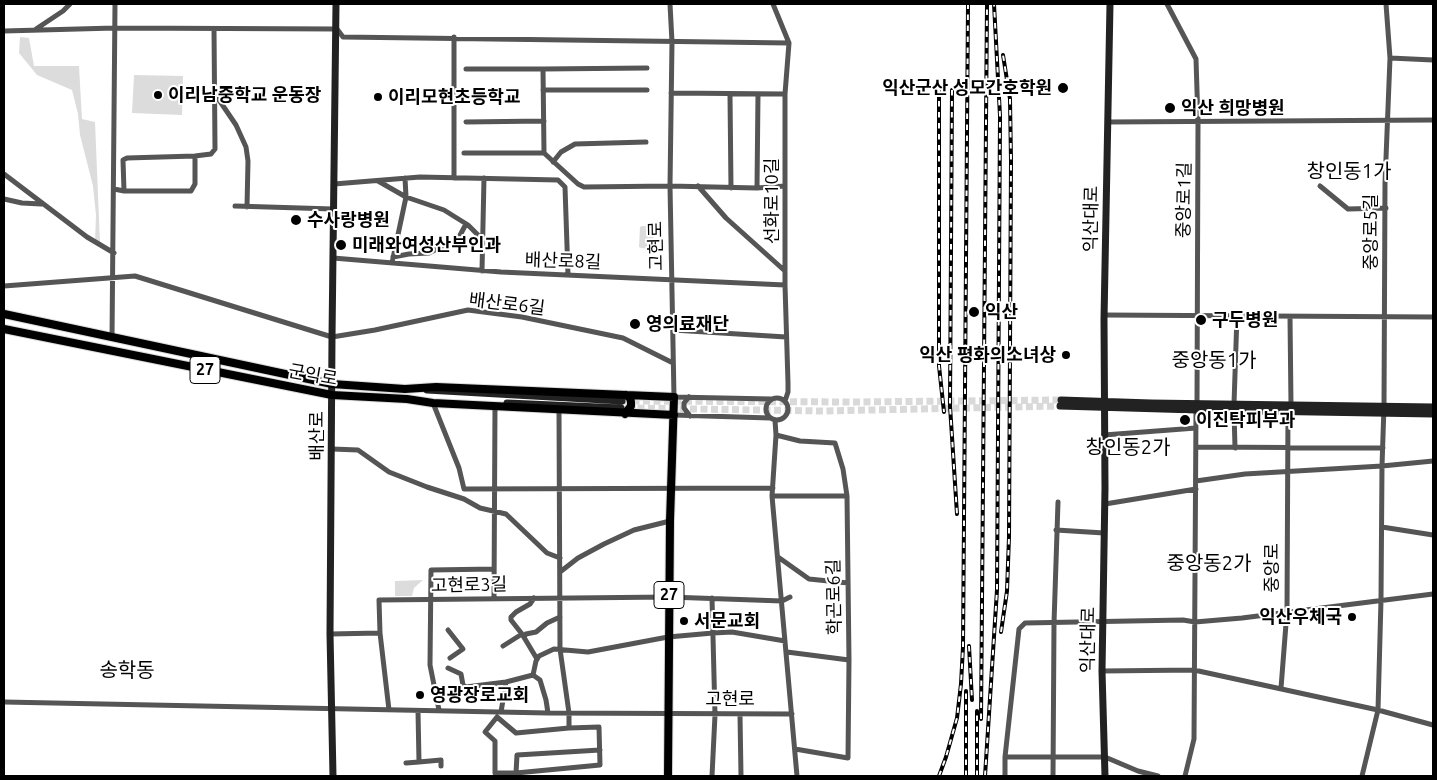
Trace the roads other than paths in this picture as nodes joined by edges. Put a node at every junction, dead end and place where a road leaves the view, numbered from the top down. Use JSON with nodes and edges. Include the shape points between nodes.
{"nodes":[{"id":1,"x":70,"y":4,"type":"edge"},
{"id":2,"x":115,"y":4,"type":"edge"},
{"id":3,"x":336,"y":4,"type":"edge"},
{"id":4,"x":670,"y":4,"type":"edge"},
{"id":5,"x":773,"y":4,"type":"edge"},
{"id":6,"x":1110,"y":4,"type":"edge"},
{"id":7,"x":1167,"y":4,"type":"edge"},
{"id":8,"x":1386,"y":4,"type":"edge"},
{"id":9,"x":115,"y":28,"type":"junction"},
{"id":10,"x":214,"y":29,"type":"junction"},
{"id":11,"x":337,"y":29,"type":"junction"},
{"id":12,"x":36,"y":30,"type":"junction"},
{"id":13,"x":4,"y":31,"type":"edge"},
{"id":14,"x":454,"y":37,"type":"junction"},
{"id":15,"x":672,"y":42,"type":"junction"},
{"id":16,"x":789,"y":43,"type":"junction"},
{"id":17,"x":1390,"y":58,"type":"junction"},
{"id":18,"x":1433,"y":60,"type":"edge"},
{"id":19,"x":647,"y":68,"type":"dead end"},
{"id":20,"x":543,"y":69,"type":"junction"},
{"id":21,"x":466,"y":70,"type":"dead end"},
{"id":22,"x":543,"y":90,"type":"junction"},
{"id":23,"x":647,"y":90,"type":"dead end"},
{"id":24,"x":671,"y":93,"type":"junction"},
{"id":25,"x":214,"y":94,"type":"junction"},
{"id":26,"x":758,"y":94,"type":"junction"},
{"id":27,"x":785,"y":94,"type":"junction"},
{"id":28,"x":730,"y":95,"type":"junction"},
{"id":29,"x":1388,"y":120,"type":"junction"},
{"id":30,"x":1433,"y":120,"type":"edge"},
{"id":31,"x":466,"y":122,"type":"dead end"},
{"id":32,"x":544,"y":122,"type":"junction"},
{"id":33,"x":1108,"y":122,"type":"junction"},
{"id":34,"x":1198,"y":122,"type":"junction"},
{"id":35,"x":646,"y":142,"type":"dead end"},
{"id":36,"x":464,"y":153,"type":"dead end"},
{"id":37,"x":544,"y":153,"type":"junction"},
{"id":38,"x":195,"y":156,"type":"junction"},
{"id":39,"x":553,"y":162,"type":"junction"},
{"id":40,"x":4,"y":174,"type":"edge"},
{"id":41,"x":406,"y":178,"type":"junction"},
{"id":42,"x":454,"y":178,"type":"junction"},
{"id":43,"x":484,"y":178,"type":"junction"},
{"id":44,"x":378,"y":181,"type":"junction"},
{"id":45,"x":334,"y":184,"type":"junction"},
{"id":46,"x":670,"y":186,"type":"junction"},
{"id":47,"x":698,"y":186,"type":"junction"},
{"id":48,"x":786,"y":186,"type":"junction"},
{"id":49,"x":1320,"y":186,"type":"dead end"},
{"id":50,"x":731,"y":188,"type":"junction"},
{"id":51,"x":757,"y":188,"type":"junction"},
{"id":52,"x":114,"y":189,"type":"junction"},
{"id":53,"x":124,"y":191,"type":"junction"},
{"id":54,"x":406,"y":196,"type":"junction"},
{"id":55,"x":4,"y":199,"type":"edge"},
{"id":56,"x":41,"y":204,"type":"junction"},
{"id":57,"x":235,"y":206,"type":"dead end"},
{"id":58,"x":248,"y":207,"type":"junction"},
{"id":59,"x":1386,"y":208,"type":"junction"},
{"id":60,"x":333,"y":209,"type":"junction"},
{"id":61,"x":466,"y":224,"type":"junction"},
{"id":62,"x":483,"y":240,"type":"junction"},
{"id":63,"x":114,"y":253,"type":"junction"},
{"id":64,"x":333,"y":258,"type":"junction"},
{"id":65,"x":393,"y":260,"type":"junction"},
{"id":66,"x":482,"y":270,"type":"junction"},
{"id":67,"x":785,"y":271,"type":"junction"},
{"id":68,"x":568,"y":275,"type":"junction"},
{"id":69,"x":114,"y":278,"type":"junction"},
{"id":70,"x":672,"y":279,"type":"junction"},
{"id":71,"x":784,"y":284,"type":"junction"},
{"id":72,"x":4,"y":286,"type":"edge"},
{"id":73,"x":4,"y":314,"type":"edge"},
{"id":74,"x":1104,"y":315,"type":"junction"},
{"id":75,"x":1196,"y":315,"type":"junction"},
{"id":76,"x":1237,"y":316,"type":"junction"},
{"id":77,"x":1290,"y":317,"type":"junction"},
{"id":78,"x":1385,"y":317,"type":"junction"},
{"id":79,"x":1433,"y":317,"type":"edge"},
{"id":80,"x":4,"y":329,"type":"edge"},
{"id":81,"x":673,"y":330,"type":"junction"},
{"id":82,"x":332,"y":337,"type":"junction"},
{"id":83,"x":786,"y":337,"type":"junction"},
{"id":84,"x":112,"y":338,"type":"junction"},
{"id":85,"x":673,"y":363,"type":"junction"},
{"id":86,"x":332,"y":384,"type":"junction"},
{"id":87,"x":332,"y":395,"type":"junction"},
{"id":88,"x":674,"y":397,"type":"junction"},
{"id":89,"x":690,"y":397,"type":"junction"},
{"id":90,"x":407,"y":399,"type":"junction"},
{"id":91,"x":771,"y":399,"type":"junction"},
{"id":92,"x":785,"y":401,"type":"junction"},
{"id":93,"x":1061,"y":403,"type":"tunnel mouth"},
{"id":94,"x":433,"y":404,"type":"junction"},
{"id":95,"x":624,"y":404,"type":"junction"},
{"id":96,"x":1104,"y":404,"type":"junction"},
{"id":97,"x":495,"y":406,"type":"junction"},
{"id":98,"x":1197,"y":407,"type":"junction"},
{"id":99,"x":1234,"y":407,"type":"junction"},
{"id":100,"x":1433,"y":407,"type":"edge"},
{"id":101,"x":1290,"y":408,"type":"junction"},
{"id":102,"x":1384,"y":409,"type":"junction"},
{"id":103,"x":559,"y":410,"type":"junction"},
{"id":104,"x":1433,"y":414,"type":"edge"},
{"id":105,"x":674,"y":415,"type":"junction"},
{"id":106,"x":690,"y":416,"type":"junction"},
{"id":107,"x":772,"y":419,"type":"junction"},
{"id":108,"x":1196,"y":428,"type":"junction"},
{"id":109,"x":776,"y":435,"type":"junction"},
{"id":110,"x":1104,"y":435,"type":"junction"},
{"id":111,"x":1196,"y":447,"type":"junction"},
{"id":112,"x":1235,"y":448,"type":"junction"},
{"id":113,"x":1288,"y":448,"type":"junction"},
{"id":114,"x":1383,"y":448,"type":"junction"},
{"id":115,"x":332,"y":449,"type":"junction"},
{"id":116,"x":1433,"y":461,"type":"edge"},
{"id":117,"x":1382,"y":466,"type":"junction"},
{"id":118,"x":1288,"y":470,"type":"junction"},
{"id":119,"x":1196,"y":481,"type":"junction"},
{"id":120,"x":560,"y":488,"type":"junction"},
{"id":121,"x":671,"y":488,"type":"junction"},
{"id":122,"x":773,"y":488,"type":"junction"},
{"id":123,"x":494,"y":489,"type":"junction"},
{"id":124,"x":1196,"y":489,"type":"junction"},
{"id":125,"x":772,"y":496,"type":"junction"},
{"id":126,"x":846,"y":496,"type":"junction"},
{"id":127,"x":1058,"y":502,"type":"dead end"},
{"id":128,"x":1105,"y":504,"type":"junction"},
{"id":129,"x":495,"y":512,"type":"junction"},
{"id":130,"x":670,"y":521,"type":"junction"},
{"id":131,"x":1382,"y":527,"type":"junction"},
{"id":132,"x":1056,"y":530,"type":"junction"},
{"id":133,"x":1104,"y":533,"type":"junction"},
{"id":134,"x":1433,"y":536,"type":"edge"},
{"id":135,"x":778,"y":557,"type":"junction"},
{"id":136,"x":560,"y":558,"type":"junction"},
{"id":137,"x":494,"y":569,"type":"junction"},
{"id":138,"x":560,"y":572,"type":"junction"},
{"id":139,"x":848,"y":583,"type":"junction"},
{"id":140,"x":1433,"y":594,"type":"edge"},
{"id":141,"x":669,"y":597,"type":"junction"},
{"id":142,"x":790,"y":597,"type":"dead end"},
{"id":143,"x":494,"y":598,"type":"junction"},
{"id":144,"x":534,"y":598,"type":"junction"},
{"id":145,"x":559,"y":598,"type":"junction"},
{"id":146,"x":712,"y":598,"type":"junction"},
{"id":147,"x":432,"y":599,"type":"junction"},
{"id":148,"x":1381,"y":600,"type":"junction"},
{"id":149,"x":782,"y":601,"type":"junction"},
{"id":150,"x":1287,"y":611,"type":"junction"},
{"id":151,"x":560,"y":617,"type":"junction"},
{"id":152,"x":1195,"y":622,"type":"junction"},
{"id":153,"x":1054,"y":623,"type":"junction"},
{"id":154,"x":1104,"y":623,"type":"junction"},
{"id":155,"x":448,"y":630,"type":"dead end"},
{"id":156,"x":380,"y":633,"type":"junction"},
{"id":157,"x":713,"y":633,"type":"junction"},
{"id":158,"x":330,"y":634,"type":"junction"},
{"id":159,"x":523,"y":635,"type":"junction"},
{"id":160,"x":668,"y":638,"type":"junction"},
{"id":161,"x":785,"y":641,"type":"junction"},
{"id":162,"x":503,"y":646,"type":"dead end"},
{"id":163,"x":560,"y":649,"type":"junction"},
{"id":164,"x":787,"y":652,"type":"junction"},
{"id":165,"x":450,"y":658,"type":"dead end"},
{"id":166,"x":537,"y":660,"type":"junction"},
{"id":167,"x":849,"y":660,"type":"junction"},
{"id":168,"x":448,"y":668,"type":"dead end"},
{"id":169,"x":1194,"y":670,"type":"junction"},
{"id":170,"x":1102,"y":671,"type":"junction"},
{"id":171,"x":533,"y":675,"type":"junction"},
{"id":172,"x":506,"y":682,"type":"junction"},
{"id":173,"x":1281,"y":688,"type":"junction"},
{"id":174,"x":4,"y":702,"type":"edge"},
{"id":175,"x":332,"y":708,"type":"junction"},
{"id":176,"x":389,"y":710,"type":"junction"},
{"id":177,"x":439,"y":710,"type":"junction"},
{"id":178,"x":1378,"y":710,"type":"junction"},
{"id":179,"x":418,"y":711,"type":"junction"},
{"id":180,"x":501,"y":712,"type":"junction"},
{"id":181,"x":548,"y":713,"type":"junction"},
{"id":182,"x":569,"y":713,"type":"junction"},
{"id":183,"x":668,"y":714,"type":"junction"},
{"id":184,"x":792,"y":714,"type":"junction"},
{"id":185,"x":714,"y":715,"type":"junction"},
{"id":186,"x":740,"y":715,"type":"junction"},
{"id":187,"x":1433,"y":725,"type":"edge"},
{"id":188,"x":569,"y":728,"type":"junction"},
{"id":189,"x":795,"y":749,"type":"junction"},
{"id":190,"x":600,"y":750,"type":"junction"},
{"id":191,"x":1005,"y":757,"type":"junction"},
{"id":192,"x":1053,"y":757,"type":"junction"},
{"id":193,"x":1105,"y":757,"type":"junction"},
{"id":194,"x":419,"y":762,"type":"junction"},
{"id":195,"x":406,"y":763,"type":"dead end"},
{"id":196,"x":441,"y":766,"type":"dead end"},
{"id":197,"x":516,"y":773,"type":"junction"},
{"id":198,"x":1138,"y":774,"type":"edge"},
{"id":199,"x":333,"y":776,"type":"edge"},
{"id":200,"x":668,"y":776,"type":"edge"},
{"id":201,"x":712,"y":776,"type":"edge"},
{"id":202,"x":741,"y":776,"type":"edge"},
{"id":203,"x":797,"y":776,"type":"edge"},
{"id":204,"x":1005,"y":776,"type":"edge"},
{"id":205,"x":1053,"y":776,"type":"edge"},
{"id":206,"x":1105,"y":776,"type":"edge"},
{"id":207,"x":1158,"y":776,"type":"edge"},
{"id":208,"x":1185,"y":776,"type":"edge"},
{"id":209,"x":1362,"y":776,"type":"edge"}],
"edges":[{"from":1,"to":12,"type":"street"},
{"from":2,"to":9,"type":"street"},
{"from":3,"to":11,"type":"street","name":"배산로"},
{"from":4,"to":15,"type":"street","name":"고현로"},
{"from":5,"to":16,"type":"street","name":"선화로10길"},
{"from":6,"to":33,"type":"street","name":"익산대로"},
{"from":7,"to":34,"type":"street","name":"중앙로1길","via":[[1196,59]]},
{"from":8,"to":17,"type":"street","name":"중앙로5길"},
{"from":9,"to":10,"type":"street"},
{"from":9,"to":12,"type":"street"},
{"from":9,"to":52,"type":"street"},
{"from":10,"to":11,"type":"street"},
{"from":10,"to":25,"type":"street"},
{"from":11,"to":14,"type":"street","via":[[343,36]]},
{"from":11,"to":45,"type":"street","name":"배산로"},
{"from":12,"to":13,"type":"street"},
{"from":14,"to":15,"type":"street"},
{"from":14,"to":42,"type":"street"},
{"from":15,"to":16,"type":"street"},
{"from":15,"to":24,"type":"street","name":"고현로"},
{"from":16,"to":27,"type":"street","name":"선화로10길"},
{"from":17,"to":18,"type":"street"},
{"from":17,"to":29,"type":"street","name":"중앙로5길"},
{"from":19,"to":20,"type":"street"},
{"from":20,"to":21,"type":"street"},
{"from":20,"to":22,"type":"street"},
{"from":22,"to":23,"type":"street"},
{"from":22,"to":32,"type":"street"},
{"from":24,"to":28,"type":"street"},
{"from":24,"to":46,"type":"street","name":"고현로"},
{"from":25,"to":38,"type":"street","via":[[215,149],[211,154]]},
{"from":25,"to":58,"type":"street","via":[[236,125],[246,147]]},
{"from":26,"to":27,"type":"street"},
{"from":26,"to":28,"type":"street"},
{"from":26,"to":51,"type":"street"},
{"from":27,"to":48,"type":"street","name":"선화로10길"},
{"from":28,"to":50,"type":"street"},
{"from":29,"to":30,"type":"street"},
{"from":29,"to":34,"type":"street"},
{"from":29,"to":59,"type":"street","name":"중앙로5길"},
{"from":31,"to":32,"type":"street"},
{"from":32,"to":37,"type":"street"},
{"from":33,"to":34,"type":"street"},
{"from":33,"to":74,"type":"street","name":"익산대로"},
{"from":34,"to":75,"type":"street","name":"중앙로1길"},
{"from":35,"to":39,"type":"street","via":[[575,144],[561,152]]},
{"from":36,"to":37,"type":"street"},
{"from":37,"to":39,"type":"street"},
{"from":38,"to":53,"type":"street","via":[[195,184],[191,191]]},
{"from":38,"to":53,"type":"street","via":[[127,158],[123,160]]},
{"from":39,"to":46,"type":"street","via":[[584,187]]},
{"from":40,"to":56,"type":"street"},
{"from":41,"to":42,"type":"street"},
{"from":41,"to":44,"type":"street"},
{"from":41,"to":54,"type":"street"},
{"from":42,"to":43,"type":"street"},
{"from":43,"to":62,"type":"street"},
{"from":43,"to":68,"type":"street","via":[[558,180],[565,186]]},
{"from":44,"to":45,"type":"street"},
{"from":44,"to":54,"type":"street"},
{"from":45,"to":60,"type":"street","name":"배산로"},
{"from":46,"to":47,"type":"street"},
{"from":46,"to":70,"type":"street","name":"고현로"},
{"from":47,"to":50,"type":"street"},
{"from":47,"to":67,"type":"street","via":[[726,218]]},
{"from":48,"to":51,"type":"street"},
{"from":48,"to":67,"type":"street","name":"선화로10길"},
{"from":49,"to":59,"type":"street","via":[[1348,209]]},
{"from":50,"to":51,"type":"street"},
{"from":52,"to":53,"type":"street"},
{"from":52,"to":63,"type":"street"},
{"from":54,"to":61,"type":"street","via":[[444,210]]},
{"from":54,"to":65,"type":"street"},
{"from":55,"to":56,"type":"street"},
{"from":56,"to":63,"type":"street"},
{"from":57,"to":58,"type":"street"},
{"from":58,"to":60,"type":"street"},
{"from":59,"to":78,"type":"street","name":"중앙로5길"},
{"from":60,"to":64,"type":"street","name":"배산로"},
{"from":61,"to":62,"type":"street"},
{"from":61,"to":65,"type":"street","via":[[458,239],[438,250]]},
{"from":62,"to":66,"type":"street"},
{"from":63,"to":69,"type":"street"},
{"from":64,"to":65,"type":"street","name":"배산로8길"},
{"from":64,"to":82,"type":"street","name":"배산로"},
{"from":65,"to":66,"type":"street","name":"배산로8길"},
{"from":66,"to":68,"type":"street","name":"배산로8길"},
{"from":67,"to":71,"type":"street","name":"선화로10길"},
{"from":68,"to":70,"type":"street","name":"배산로8길"},
{"from":69,"to":72,"type":"street"},
{"from":69,"to":82,"type":"street","via":[[135,276]]},
{"from":69,"to":84,"type":"street"},
{"from":70,"to":71,"type":"street","name":"배산로8길"},
{"from":70,"to":81,"type":"street","name":"고현로"},
{"from":71,"to":83,"type":"street","name":"선화로10길"},
{"from":73,"to":84,"type":"main road","name":"군익로","number":"27"},
{"from":74,"to":75,"type":"street"},
{"from":74,"to":96,"type":"street","name":"익산대로"},
{"from":75,"to":76,"type":"street"},
{"from":75,"to":98,"type":"street","name":"중앙로1길"},
{"from":76,"to":77,"type":"street"},
{"from":76,"to":99,"type":"street"},
{"from":77,"to":78,"type":"street"},
{"from":77,"to":101,"type":"street","name":"중앙로"},
{"from":78,"to":79,"type":"street"},
{"from":78,"to":102,"type":"street","name":"중앙로5길"},
{"from":80,"to":87,"type":"main road","name":"군익로","number":"27"},
{"from":81,"to":83,"type":"street"},
{"from":81,"to":85,"type":"street","name":"고현로"},
{"from":82,"to":85,"type":"street","name":"배산로6길","via":[[468,310],[522,317],[623,338]]},
{"from":82,"to":86,"type":"street","name":"배산로"},
{"from":83,"to":92,"type":"street","name":"선화로10길","via":[[788,392]]},
{"from":84,"to":86,"type":"main road","name":"군익로","number":"27"},
{"from":85,"to":88,"type":"street","name":"고현로"},
{"from":86,"to":87,"type":"street","name":"배산로"},
{"from":86,"to":95,"type":"main road","name":"군익로","number":"27","via":[[405,389],[436,387]]},
{"from":87,"to":90,"type":"main road","name":"군익로","number":"27"},
{"from":87,"to":115,"type":"street","name":"배산로"},
{"from":88,"to":89,"type":"street"},
{"from":88,"to":95,"type":"main road","number":"27"},
{"from":88,"to":105,"type":"main road","name":"고현로","number":"27"},
{"from":89,"to":91,"type":"street"},
{"from":89,"to":106,"type":"street","via":[[684,403]]},
{"from":90,"to":94,"type":"main road","number":"27"},
{"from":90,"to":95,"type":"street","name":"군익로"},
{"from":91,"to":92,"type":"street"},
{"from":91,"to":107,"type":"street","via":[[766,412]]},
{"from":92,"to":107,"type":"street","via":[[786,415],[781,420]]},
{"from":93,"to":96,"type":"street"},
{"from":94,"to":97,"type":"main road","number":"27"},
{"from":94,"to":123,"type":"street","via":[[464,489]]},
{"from":95,"to":103,"type":"main road","number":"27"},
{"from":95,"to":105,"type":"main road","number":"27"},
{"from":96,"to":98,"type":"street"},
{"from":96,"to":110,"type":"street","name":"익산대로"},
{"from":97,"to":103,"type":"main road","number":"27"},
{"from":97,"to":123,"type":"street"},
{"from":98,"to":99,"type":"street"},
{"from":98,"to":108,"type":"street"},
{"from":99,"to":101,"type":"street"},
{"from":99,"to":112,"type":"street"},
{"from":100,"to":102,"type":"street"},
{"from":101,"to":102,"type":"street"},
{"from":101,"to":113,"type":"street","name":"중앙로"},
{"from":102,"to":104,"type":"street"},
{"from":102,"to":114,"type":"street","name":"중앙로5길"},
{"from":103,"to":120,"type":"street"},
{"from":105,"to":106,"type":"street"},
{"from":105,"to":121,"type":"main road","name":"고현로","number":"27"},
{"from":106,"to":107,"type":"street"},
{"from":107,"to":109,"type":"street"},
{"from":108,"to":110,"type":"street"},
{"from":108,"to":111,"type":"street"},
{"from":109,"to":122,"type":"street"},
{"from":109,"to":126,"type":"street","name":"학곤로6길","via":[[835,443],[843,469]]},
{"from":110,"to":128,"type":"street","name":"익산대로"},
{"from":111,"to":112,"type":"street"},
{"from":111,"to":119,"type":"street"},
{"from":112,"to":113,"type":"street"},
{"from":113,"to":114,"type":"street"},
{"from":113,"to":118,"type":"street","name":"중앙로"},
{"from":114,"to":117,"type":"street","name":"중앙로5길"},
{"from":115,"to":129,"type":"street","via":[[358,450],[389,472]]},
{"from":115,"to":158,"type":"street","name":"배산로"},
{"from":116,"to":117,"type":"street"},
{"from":117,"to":118,"type":"street"},
{"from":117,"to":131,"type":"street","name":"중앙로5길"},
{"from":118,"to":119,"type":"street"},
{"from":118,"to":150,"type":"street","name":"중앙로"},
{"from":119,"to":124,"type":"street"},
{"from":120,"to":121,"type":"street"},
{"from":120,"to":123,"type":"street"},
{"from":120,"to":136,"type":"street"},
{"from":121,"to":122,"type":"street"},
{"from":121,"to":130,"type":"main road","name":"고현로","number":"27"},
{"from":122,"to":125,"type":"street"},
{"from":123,"to":129,"type":"street"},
{"from":124,"to":128,"type":"street"},
{"from":124,"to":152,"type":"street"},
{"from":125,"to":126,"type":"street"},
{"from":125,"to":135,"type":"street"},
{"from":126,"to":139,"type":"street","name":"학곤로6길"},
{"from":127,"to":132,"type":"street"},
{"from":128,"to":133,"type":"street","name":"익산대로"},
{"from":129,"to":136,"type":"street","via":[[506,514],[547,553]]},
{"from":129,"to":137,"type":"street"},
{"from":130,"to":138,"type":"street","via":[[634,530],[578,558]]},
{"from":130,"to":141,"type":"main road","name":"고현로","number":"27"},
{"from":131,"to":134,"type":"street"},
{"from":131,"to":148,"type":"street","name":"중앙로5길"},
{"from":132,"to":133,"type":"street"},
{"from":132,"to":153,"type":"street"},
{"from":133,"to":154,"type":"street","name":"익산대로"},
{"from":135,"to":139,"type":"street","via":[[809,579]]},
{"from":135,"to":149,"type":"street"},
{"from":136,"to":138,"type":"street"},
{"from":137,"to":143,"type":"street"},
{"from":137,"to":147,"type":"street","via":[[431,570]]},
{"from":138,"to":145,"type":"street"},
{"from":139,"to":167,"type":"street","name":"학곤로6길"},
{"from":140,"to":148,"type":"street"},
{"from":141,"to":145,"type":"street","name":"고현로3길"},
{"from":141,"to":146,"type":"street"},
{"from":141,"to":160,"type":"main road","name":"고현로","number":"27"},
{"from":142,"to":149,"type":"street"},
{"from":143,"to":144,"type":"street","name":"고현로3길"},
{"from":143,"to":147,"type":"street","name":"고현로3길"},
{"from":144,"to":145,"type":"street","name":"고현로3길"},
{"from":144,"to":159,"type":"street","via":[[511,617]]},
{"from":145,"to":151,"type":"street"},
{"from":146,"to":149,"type":"street"},
{"from":146,"to":157,"type":"street"},
{"from":147,"to":156,"type":"street","name":"고현로3길","via":[[379,600]]},
{"from":147,"to":177,"type":"street","via":[[430,665]]},
{"from":148,"to":150,"type":"street"},
{"from":148,"to":178,"type":"street","name":"중앙로5길"},
{"from":149,"to":161,"type":"street"},
{"from":150,"to":152,"type":"street"},
{"from":150,"to":173,"type":"street","name":"중앙로"},
{"from":151,"to":159,"type":"street","via":[[536,632]]},
{"from":151,"to":163,"type":"street"},
{"from":152,"to":154,"type":"street"},
{"from":152,"to":169,"type":"street"},
{"from":153,"to":154,"type":"street"},
{"from":153,"to":191,"type":"street","via":[[1025,624],[1019,629]]},
{"from":153,"to":192,"type":"street"},
{"from":154,"to":170,"type":"street","name":"익산대로"},
{"from":155,"to":165,"type":"street","via":[[463,650]]},
{"from":156,"to":158,"type":"street"},
{"from":156,"to":176,"type":"street","name":"고현로3길"},
{"from":157,"to":160,"type":"street"},
{"from":157,"to":161,"type":"street","via":[[732,632]]},
{"from":157,"to":185,"type":"street"},
{"from":158,"to":175,"type":"street","name":"배산로"},
{"from":159,"to":162,"type":"street"},
{"from":159,"to":166,"type":"street"},
{"from":160,"to":163,"type":"street","via":[[588,652]]},
{"from":160,"to":183,"type":"main road","name":"고현로","number":"27"},
{"from":161,"to":164,"type":"street"},
{"from":163,"to":166,"type":"street","via":[[545,653]]},
{"from":163,"to":182,"type":"street"},
{"from":164,"to":167,"type":"street"},
{"from":164,"to":184,"type":"street"},
{"from":166,"to":171,"type":"street"},
{"from":167,"to":189,"type":"street","name":"학곤로6길","via":[[848,758]]},
{"from":168,"to":172,"type":"street","via":[[461,674],[466,688]]},
{"from":169,"to":170,"type":"street"},
{"from":169,"to":173,"type":"street"},
{"from":169,"to":208,"type":"street","via":[[1194,739]]},
{"from":170,"to":193,"type":"street","name":"익산대로"},
{"from":171,"to":172,"type":"street"},
{"from":171,"to":181,"type":"street","via":[[540,680]]},
{"from":172,"to":180,"type":"street"},
{"from":173,"to":178,"type":"street"},
{"from":174,"to":175,"type":"street"},
{"from":175,"to":176,"type":"street"},
{"from":175,"to":199,"type":"street","name":"배산로"},
{"from":176,"to":179,"type":"street"},
{"from":177,"to":179,"type":"street"},
{"from":177,"to":180,"type":"street"},
{"from":178,"to":187,"type":"street"},
{"from":178,"to":209,"type":"street","name":"중앙로5길"},
{"from":179,"to":194,"type":"street"},
{"from":180,"to":181,"type":"street"},
{"from":181,"to":182,"type":"street"},
{"from":182,"to":183,"type":"street"},
{"from":182,"to":188,"type":"street"},
{"from":183,"to":185,"type":"street","name":"고현로"},
{"from":183,"to":200,"type":"main road","name":"고현로","number":"27"},
{"from":184,"to":186,"type":"street","name":"고현로"},
{"from":184,"to":189,"type":"street"},
{"from":185,"to":186,"type":"street","name":"고현로"},
{"from":185,"to":201,"type":"street"},
{"from":186,"to":202,"type":"street"},
{"from":188,"to":190,"type":"street","via":[[599,727]]},
{"from":188,"to":197,"type":"street","via":[[516,732],[497,717],[485,732],[495,741],[495,773]]},
{"from":189,"to":203,"type":"street"},
{"from":190,"to":197,"type":"street","via":[[600,765]]},
{"from":190,"to":197,"type":"street","via":[[517,755]]},
{"from":191,"to":192,"type":"street"},
{"from":191,"to":204,"type":"street"},
{"from":192,"to":193,"type":"street"},
{"from":192,"to":205,"type":"street"},
{"from":193,"to":198,"type":"street"},
{"from":193,"to":206,"type":"street","name":"익산대로"},
{"from":194,"to":195,"type":"street"},
{"from":194,"to":196,"type":"street","via":[[441,760]]},
{"from":198,"to":207,"type":"street"}]}
